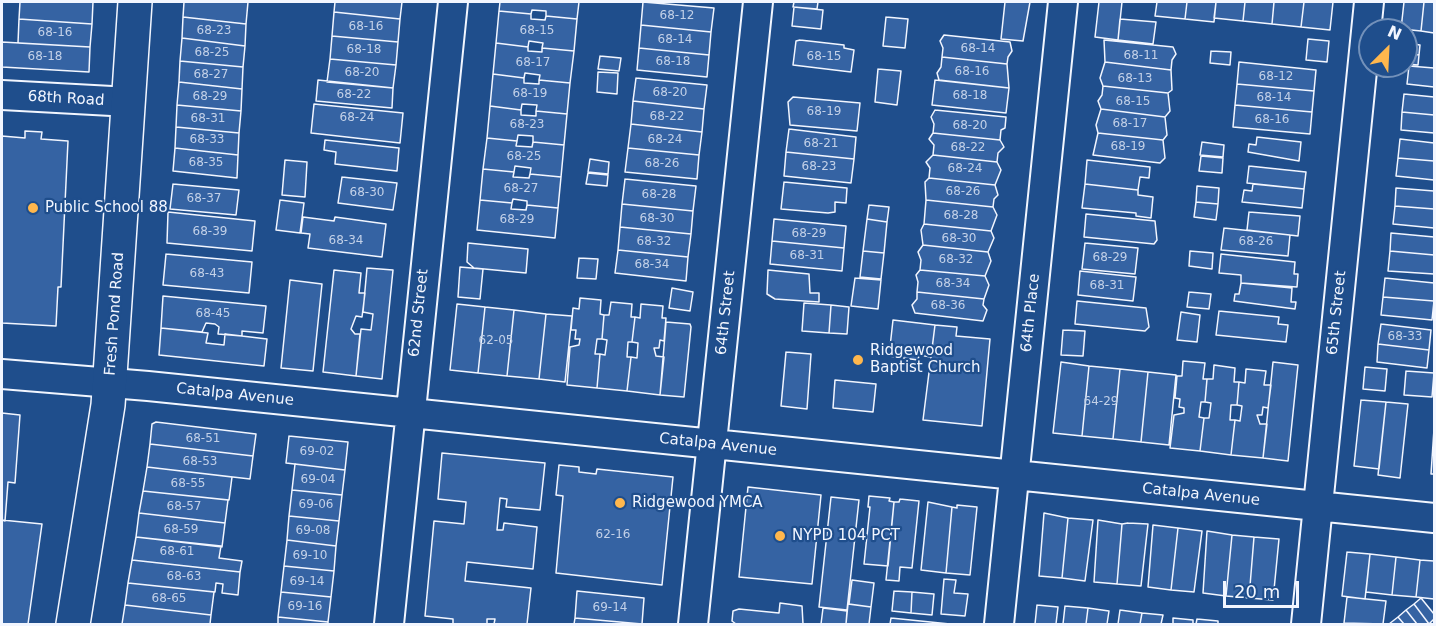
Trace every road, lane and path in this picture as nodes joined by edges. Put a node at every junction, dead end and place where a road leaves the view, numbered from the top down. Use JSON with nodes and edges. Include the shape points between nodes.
{"nodes":[{"id":1,"x":135,"y":2,"type":"edge"},
{"id":2,"x":453,"y":2,"type":"edge"},
{"id":3,"x":758,"y":2,"type":"edge"},
{"id":4,"x":1063,"y":2,"type":"edge"},
{"id":5,"x":1369,"y":2,"type":"edge"},
{"id":6,"x":2,"y":95,"type":"edge"},
{"id":7,"x":129,"y":102,"type":"junction"},
{"id":8,"x":2,"y":375,"type":"edge"},
{"id":9,"x":110,"y":382,"type":"junction"},
{"id":10,"x":410,"y":413,"type":"junction"},
{"id":11,"x":712,"y":444,"type":"junction"},
{"id":12,"x":1014,"y":476,"type":"junction"},
{"id":13,"x":1316,"y":507,"type":"junction"},
{"id":14,"x":1434,"y":518,"type":"edge"},
{"id":15,"x":80,"y":614,"type":"edge"},
{"id":16,"x":389,"y":624,"type":"edge"},
{"id":17,"x":693,"y":624,"type":"edge"},
{"id":18,"x":999,"y":624,"type":"edge"},
{"id":19,"x":1306,"y":624,"type":"edge"}],
"edges":[{"from":1,"to":7,"type":"main road","name":"Fresh Pond Road"},
{"from":2,"to":10,"type":"street","name":"62nd Street"},
{"from":3,"to":11,"type":"street","name":"64th Street"},
{"from":4,"to":12,"type":"street","name":"64th Place"},
{"from":5,"to":13,"type":"street","name":"65th Street"},
{"from":6,"to":7,"type":"street","name":"68th Road"},
{"from":7,"to":9,"type":"main road","name":"Fresh Pond Road"},
{"from":8,"to":9,"type":"street","name":"Catalpa Avenue"},
{"from":9,"to":10,"type":"street","name":"Catalpa Avenue"},
{"from":9,"to":15,"type":"main road","name":"Fresh Pond Road"},
{"from":10,"to":11,"type":"street","name":"Catalpa Avenue"},
{"from":10,"to":16,"type":"street","name":"62nd Street"},
{"from":11,"to":12,"type":"street","name":"Catalpa Avenue"},
{"from":11,"to":17,"type":"street","name":"64th Street"},
{"from":12,"to":13,"type":"street","name":"Catalpa Avenue"},
{"from":12,"to":18,"type":"street","name":"64th Place"},
{"from":13,"to":14,"type":"street","name":"Catalpa Avenue"},
{"from":13,"to":19,"type":"street","name":"65th Street"}]}
